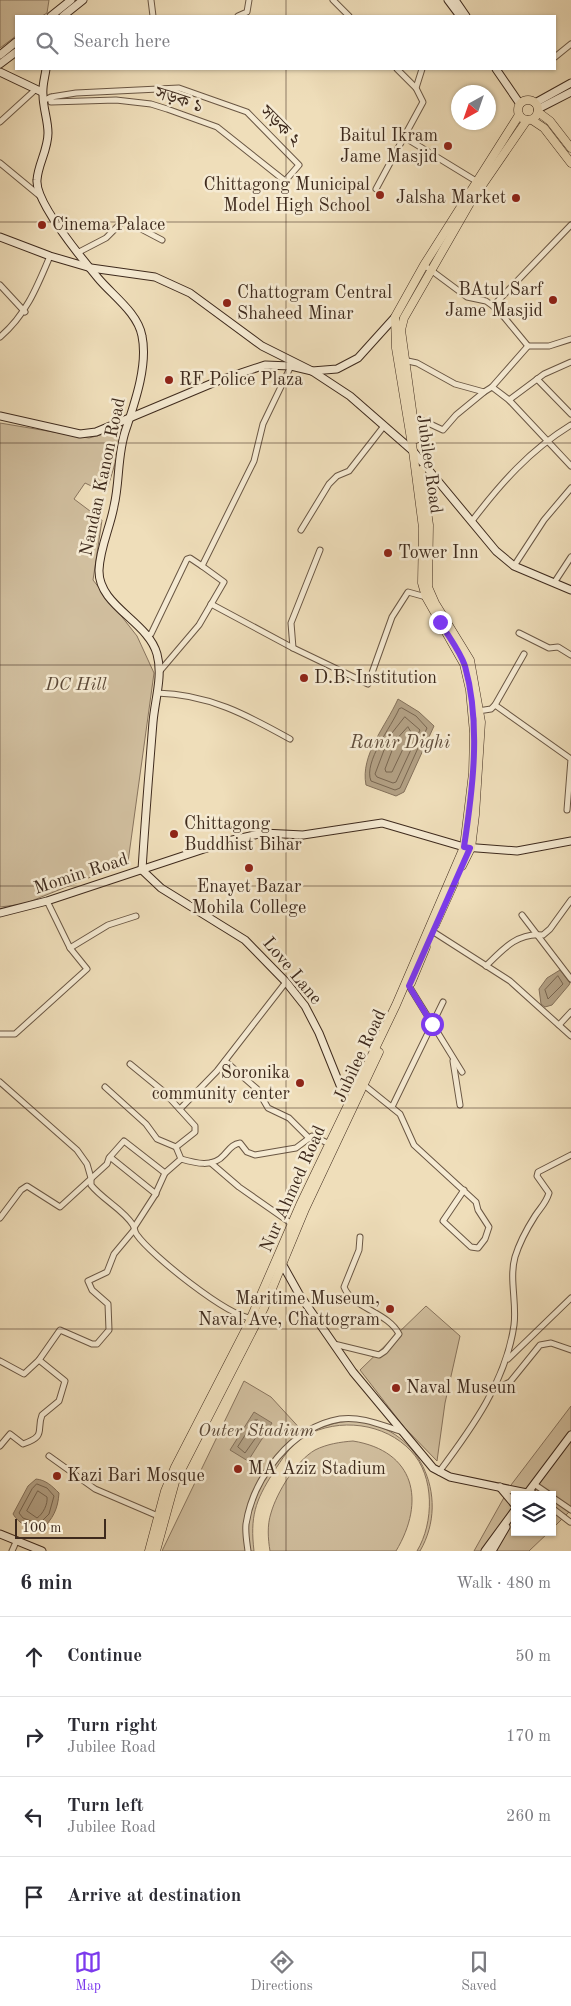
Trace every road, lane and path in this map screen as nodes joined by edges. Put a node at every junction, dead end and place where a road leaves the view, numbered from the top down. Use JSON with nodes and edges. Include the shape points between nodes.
{"nodes":[{"id":1,"x":71,"y":0,"type":"edge"},
{"id":2,"x":83,"y":0,"type":"edge"},
{"id":3,"x":151,"y":0,"type":"edge"},
{"id":4,"x":249,"y":0,"type":"edge"},
{"id":5,"x":333,"y":0,"type":"edge"},
{"id":6,"x":448,"y":0,"type":"edge"},
{"id":7,"x":455,"y":0,"type":"edge"},
{"id":8,"x":52,"y":15,"type":"edge"},
{"id":9,"x":64,"y":15,"type":"edge"},
{"id":10,"x":154,"y":15,"type":"edge"},
{"id":11,"x":240,"y":15,"type":"edge"},
{"id":12,"x":348,"y":15,"type":"edge"},
{"id":13,"x":459,"y":15,"type":"edge"},
{"id":14,"x":465,"y":15,"type":"edge"},
{"id":15,"x":15,"y":43,"type":"edge"},
{"id":16,"x":571,"y":44,"type":"edge"},
{"id":17,"x":15,"y":53,"type":"edge"},
{"id":18,"x":0,"y":55,"type":"edge"},
{"id":19,"x":556,"y":56,"type":"edge"},
{"id":20,"x":0,"y":64,"type":"edge"},
{"id":21,"x":46,"y":70,"type":"edge"},
{"id":22,"x":398,"y":70,"type":"edge"},
{"id":23,"x":422,"y":70,"type":"edge"},
{"id":24,"x":497,"y":70,"type":"edge"},
{"id":25,"x":502,"y":70,"type":"edge"},
{"id":26,"x":0,"y":72,"type":"edge"},
{"id":27,"x":571,"y":83,"type":"edge"},
{"id":28,"x":416,"y":88,"type":"junction"},
{"id":29,"x":39,"y":91,"type":"junction"},
{"id":30,"x":571,"y":92,"type":"edge"},
{"id":31,"x":51,"y":97,"type":"junction"},
{"id":32,"x":43,"y":101,"type":"junction"},
{"id":33,"x":521,"y":103,"type":"junction"},
{"id":34,"x":537,"y":108,"type":"junction"},
{"id":35,"x":526,"y":118,"type":"junction"},
{"id":36,"x":0,"y":122,"type":"edge"},
{"id":37,"x":404,"y":137,"type":"junction"},
{"id":38,"x":571,"y":148,"type":"edge"},
{"id":39,"x":0,"y":163,"type":"edge"},
{"id":40,"x":571,"y":163,"type":"edge"},
{"id":41,"x":290,"y":175,"type":"joint"},
{"id":42,"x":476,"y":181,"type":"junction"},
{"id":43,"x":376,"y":189,"type":"dead end"},
{"id":44,"x":40,"y":196,"type":"junction"},
{"id":45,"x":571,"y":224,"type":"edge"},
{"id":46,"x":1,"y":239,"type":"edge"},
{"id":47,"x":162,"y":240,"type":"dead end"},
{"id":48,"x":79,"y":252,"type":"junction"},
{"id":49,"x":50,"y":256,"type":"junction"},
{"id":50,"x":91,"y":268,"type":"junction"},
{"id":51,"x":427,"y":268,"type":"junction"},
{"id":52,"x":0,"y":285,"type":"edge"},
{"id":53,"x":492,"y":306,"type":"junction"},
{"id":54,"x":25,"y":312,"type":"junction"},
{"id":55,"x":395,"y":317,"type":"junction"},
{"id":56,"x":0,"y":337,"type":"edge"},
{"id":57,"x":571,"y":339,"type":"edge"},
{"id":58,"x":528,"y":346,"type":"junction"},
{"id":59,"x":401,"y":360,"type":"junction"},
{"id":60,"x":571,"y":362,"type":"edge"},
{"id":61,"x":291,"y":366,"type":"junction"},
{"id":62,"x":312,"y":371,"type":"junction"},
{"id":63,"x":537,"y":379,"type":"junction"},
{"id":64,"x":492,"y":388,"type":"junction"},
{"id":65,"x":484,"y":392,"type":"junction"},
{"id":66,"x":509,"y":400,"type":"junction"},
{"id":67,"x":571,"y":414,"type":"edge"},
{"id":68,"x":410,"y":415,"type":"junction"},
{"id":69,"x":0,"y":416,"type":"edge"},
{"id":70,"x":131,"y":417,"type":"junction"},
{"id":71,"x":571,"y":425,"type":"edge"},
{"id":72,"x":384,"y":426,"type":"junction"},
{"id":73,"x":546,"y":440,"type":"junction"},
{"id":74,"x":414,"y":451,"type":"junction"},
{"id":75,"x":419,"y":458,"type":"junction"},
{"id":76,"x":571,"y":466,"type":"edge"},
{"id":77,"x":571,"y":488,"type":"edge"},
{"id":78,"x":472,"y":521,"type":"junction"},
{"id":79,"x":301,"y":530,"type":"dead end"},
{"id":80,"x":320,"y":550,"type":"dead end"},
{"id":81,"x":571,"y":557,"type":"edge"},
{"id":82,"x":202,"y":566,"type":"junction"},
{"id":83,"x":514,"y":566,"type":"junction"},
{"id":84,"x":554,"y":583,"type":"junction"},
{"id":85,"x":571,"y":590,"type":"edge"},
{"id":86,"x":426,"y":597,"type":"junction"},
{"id":87,"x":211,"y":604,"type":"junction"},
{"id":88,"x":519,"y":633,"type":"dead end"},
{"id":89,"x":147,"y":635,"type":"junction"},
{"id":90,"x":293,"y":648,"type":"junction"},
{"id":91,"x":524,"y":654,"type":"dead end"},
{"id":92,"x":571,"y":655,"type":"edge"},
{"id":93,"x":160,"y":671,"type":"junction"},
{"id":94,"x":157,"y":693,"type":"junction"},
{"id":95,"x":494,"y":705,"type":"junction"},
{"id":96,"x":476,"y":711,"type":"junction"},
{"id":97,"x":290,"y":739,"type":"dead end"},
{"id":98,"x":567,"y":810,"type":"dead end"},
{"id":99,"x":571,"y":841,"type":"edge"},
{"id":100,"x":466,"y":845,"type":"junction"},
{"id":101,"x":142,"y":870,"type":"junction"},
{"id":102,"x":571,"y":900,"type":"edge"},
{"id":103,"x":47,"y":901,"type":"junction"},
{"id":104,"x":0,"y":913,"type":"edge"},
{"id":105,"x":522,"y":915,"type":"dead end"},
{"id":106,"x":136,"y":916,"type":"dead end"},
{"id":107,"x":432,"y":932,"type":"junction"},
{"id":108,"x":536,"y":934,"type":"junction"},
{"id":109,"x":70,"y":948,"type":"junction"},
{"id":110,"x":486,"y":966,"type":"junction"},
{"id":111,"x":571,"y":979,"type":"edge"},
{"id":112,"x":286,"y":982,"type":"junction"},
{"id":113,"x":409,"y":986,"type":"junction"},
{"id":114,"x":443,"y":1002,"type":"dead end"},
{"id":115,"x":571,"y":1012,"type":"edge"},
{"id":116,"x":432,"y":1024,"type":"junction"},
{"id":117,"x":559,"y":1025,"type":"junction"},
{"id":118,"x":0,"y":1034,"type":"edge"},
{"id":119,"x":571,"y":1036,"type":"edge"},
{"id":120,"x":452,"y":1057,"type":"junction"},
{"id":121,"x":225,"y":1061,"type":"junction"},
{"id":122,"x":130,"y":1064,"type":"dead end"},
{"id":123,"x":462,"y":1072,"type":"dead end"},
{"id":124,"x":0,"y":1082,"type":"edge"},
{"id":125,"x":364,"y":1085,"type":"junction"},
{"id":126,"x":105,"y":1087,"type":"dead end"},
{"id":127,"x":460,"y":1105,"type":"dead end"},
{"id":128,"x":350,"y":1106,"type":"junction"},
{"id":129,"x":392,"y":1107,"type":"junction"},
{"id":130,"x":180,"y":1109,"type":"junction"},
{"id":131,"x":309,"y":1138,"type":"junction"},
{"id":132,"x":330,"y":1144,"type":"junction"},
{"id":133,"x":176,"y":1147,"type":"junction"},
{"id":134,"x":571,"y":1155,"type":"edge"},
{"id":135,"x":110,"y":1157,"type":"junction"},
{"id":136,"x":181,"y":1159,"type":"junction"},
{"id":137,"x":211,"y":1163,"type":"junction"},
{"id":138,"x":166,"y":1173,"type":"junction"},
{"id":139,"x":91,"y":1178,"type":"junction"},
{"id":140,"x":464,"y":1190,"type":"junction"},
{"id":141,"x":156,"y":1194,"type":"junction"},
{"id":142,"x":0,"y":1218,"type":"edge"},
{"id":143,"x":292,"y":1224,"type":"junction"},
{"id":144,"x":134,"y":1228,"type":"junction"},
{"id":145,"x":360,"y":1237,"type":"dead end"},
{"id":146,"x":280,"y":1260,"type":"junction"},
{"id":147,"x":571,"y":1298,"type":"edge"},
{"id":148,"x":251,"y":1318,"type":"junction"},
{"id":149,"x":333,"y":1344,"type":"junction"},
{"id":150,"x":571,"y":1350,"type":"edge"},
{"id":151,"x":39,"y":1360,"type":"junction"},
{"id":152,"x":0,"y":1361,"type":"edge"},
{"id":153,"x":506,"y":1362,"type":"junction"},
{"id":154,"x":491,"y":1392,"type":"junction"},
{"id":155,"x":400,"y":1431,"type":"junction"},
{"id":156,"x":571,"y":1435,"type":"edge"},
{"id":157,"x":0,"y":1446,"type":"edge"},
{"id":158,"x":48,"y":1456,"type":"dead end"},
{"id":159,"x":439,"y":1472,"type":"junction"},
{"id":160,"x":500,"y":1487,"type":"junction"},
{"id":161,"x":530,"y":1491,"type":"edge"},
{"id":162,"x":511,"y":1500,"type":"edge"},
{"id":163,"x":556,"y":1500,"type":"edge"},
{"id":164,"x":571,"y":1510,"type":"edge"},
{"id":165,"x":556,"y":1511,"type":"edge"},
{"id":166,"x":511,"y":1515,"type":"edge"},
{"id":167,"x":158,"y":1516,"type":"junction"},
{"id":168,"x":511,"y":1516,"type":"edge"},
{"id":169,"x":570,"y":1522,"type":"dead end"},
{"id":170,"x":0,"y":1534,"type":"edge"},
{"id":171,"x":16,"y":1542,"type":"junction"},
{"id":172,"x":12,"y":1551,"type":"edge"},
{"id":173,"x":42,"y":1551,"type":"edge"},
{"id":174,"x":149,"y":1551,"type":"edge"},
{"id":175,"x":156,"y":1551,"type":"edge"},
{"id":176,"x":248,"y":1551,"type":"edge"},
{"id":177,"x":485,"y":1551,"type":"edge"},
{"id":178,"x":492,"y":1551,"type":"edge"}],
"edges":[{"from":1,"to":8,"type":"main road"},
{"from":2,"to":9,"type":"main road"},
{"from":3,"to":10,"type":"street"},
{"from":4,"to":11,"type":"street","via":[[247,12]]},
{"from":5,"to":12,"type":"street"},
{"from":6,"to":13,"type":"main road"},
{"from":7,"to":14,"type":"main road"},
{"from":15,"to":18,"type":"main road"},
{"from":16,"to":19,"type":"street"},
{"from":17,"to":20,"type":"main road"},
{"from":21,"to":29,"type":"main road"},
{"from":22,"to":28,"type":"street"},
{"from":23,"to":28,"type":"street"},
{"from":24,"to":33,"type":"main road"},
{"from":25,"to":33,"type":"main road"},
{"from":26,"to":29,"type":"main road"},
{"from":27,"to":34,"type":"main road"},
{"from":28,"to":37,"type":"street","via":[[423,102]]},
{"from":29,"to":32,"type":"main road"},
{"from":29,"to":36,"type":"street"},
{"from":30,"to":34,"type":"main road"},
{"from":31,"to":32,"type":"street"},
{"from":31,"to":41,"type":"street","name":"সড়ক ১","via":[[51,102],[116,100],[168,109],[217,127],[285,181]]},
{"from":31,"to":41,"type":"street","name":"সড়ক ২","via":[[179,88],[215,99],[247,112],[299,165]]},
{"from":32,"to":44,"type":"main road","via":[[48,133],[36,181]]},
{"from":33,"to":34,"type":"main road","via":[[529,100]]},
{"from":33,"to":35,"type":"main road","via":[[518,110]]},
{"from":34,"to":35,"type":"main road"},
{"from":34,"to":38,"type":"main road"},
{"from":35,"to":40,"type":"main road","via":[[544,128]]},
{"from":35,"to":42,"type":"main road"},
{"from":35,"to":51,"type":"main road"},
{"from":37,"to":42,"type":"street"},
{"from":37,"to":43,"type":"street"},
{"from":39,"to":44,"type":"street"},
{"from":42,"to":51,"type":"main road"},
{"from":44,"to":48,"type":"main road","name":"Nandan Kanon Road"},
{"from":45,"to":53,"type":"street"},
{"from":46,"to":49,"type":"main road"},
{"from":47,"to":48,"type":"street","via":[[124,220],[106,238]]},
{"from":48,"to":50,"type":"main road","name":"Nandan Kanon Road"},
{"from":49,"to":50,"type":"main road"},
{"from":49,"to":54,"type":"street"},
{"from":50,"to":62,"type":"main road","via":[[155,277],[190,293],[262,346]]},
{"from":50,"to":70,"type":"main road","name":"Nandan Kanon Road","via":[[141,328],[144,357]]},
{"from":51,"to":53,"type":"street","via":[[467,297],[486,301]]},
{"from":51,"to":55,"type":"main road"},
{"from":51,"to":59,"type":"main road","via":[[404,318]]},
{"from":52,"to":54,"type":"street"},
{"from":53,"to":58,"type":"street"},
{"from":54,"to":56,"type":"street"},
{"from":55,"to":59,"type":"main road","name":"Jubilee Road"},
{"from":55,"to":62,"type":"main road","via":[[358,358],[337,369]]},
{"from":57,"to":58,"type":"street","via":[[549,346]]},
{"from":58,"to":64,"type":"street"},
{"from":59,"to":65,"type":"street","via":[[417,363],[454,384]]},
{"from":59,"to":68,"type":"main road","name":"Jubilee Road"},
{"from":60,"to":63,"type":"street"},
{"from":61,"to":62,"type":"main road"},
{"from":61,"to":70,"type":"main road","via":[[265,365]]},
{"from":61,"to":82,"type":"street","via":[[263,424],[254,460]]},
{"from":62,"to":72,"type":"main road","via":[[350,396]]},
{"from":63,"to":66,"type":"street"},
{"from":63,"to":67,"type":"street"},
{"from":64,"to":65,"type":"street"},
{"from":64,"to":66,"type":"street"},
{"from":65,"to":68,"type":"street","via":[[443,430]]},
{"from":66,"to":73,"type":"street"},
{"from":68,"to":74,"type":"main road","name":"Jubilee Road"},
{"from":68,"to":75,"type":"main road"},
{"from":69,"to":70,"type":"main road","via":[[80,434],[96,432]]},
{"from":70,"to":89,"type":"main road","name":"Nandan Kanon Road","via":[[120,451],[116,500],[102,547],[100,579],[110,597]]},
{"from":71,"to":73,"type":"street"},
{"from":72,"to":74,"type":"main road"},
{"from":72,"to":79,"type":"street","via":[[349,471],[337,476],[330,484]]},
{"from":73,"to":76,"type":"street"},
{"from":73,"to":78,"type":"street","via":[[513,470]]},
{"from":74,"to":75,"type":"main road"},
{"from":74,"to":86,"type":"main road","name":"Jubilee Road","via":[[423,528],[422,583]]},
{"from":75,"to":78,"type":"main road"},
{"from":75,"to":96,"type":"main road","via":[[429,525],[428,587],[470,660]]},
{"from":77,"to":83,"type":"street","via":[[544,520]]},
{"from":78,"to":83,"type":"main road","via":[[496,551]]},
{"from":80,"to":90,"type":"street","via":[[291,623]]},
{"from":81,"to":84,"type":"street"},
{"from":82,"to":87,"type":"street","via":[[224,582]]},
{"from":82,"to":89,"type":"street","via":[[187,559],[151,634]]},
{"from":83,"to":84,"type":"main road"},
{"from":84,"to":85,"type":"main road"},
{"from":86,"to":90,"type":"street","via":[[408,592],[392,616],[368,684]]},
{"from":86,"to":96,"type":"main road","name":"Jubilee Road","via":[[464,664]]},
{"from":87,"to":90,"type":"street"},
{"from":87,"to":93,"type":"street"},
{"from":88,"to":92,"type":"street"},
{"from":89,"to":93,"type":"main road","name":"Nandan Kanon Road","via":[[156,652]]},
{"from":91,"to":95,"type":"street"},
{"from":93,"to":94,"type":"main road","name":"Nandan Kanon Road"},
{"from":94,"to":97,"type":"street","via":[[221,704]]},
{"from":94,"to":101,"type":"main road","name":"Nandan Kanon Road"},
{"from":95,"to":96,"type":"street","via":[[491,709]]},
{"from":95,"to":98,"type":"street","via":[[571,759]]},
{"from":96,"to":100,"type":"main road","name":"Jubilee Road"},
{"from":99,"to":100,"type":"main road","name":"Momin Road","via":[[517,851]]},
{"from":100,"to":101,"type":"main road","name":"Momin Road","via":[[382,823],[303,835],[263,833],[228,841]]},
{"from":100,"to":107,"type":"main road","name":"Jubilee Road"},
{"from":100,"to":128,"type":"main road","name":"Nur Ahmed Road"},
{"from":101,"to":103,"type":"main road","name":"Momin Road"},
{"from":101,"to":112,"type":"main road","name":"Love Lane","via":[[161,888],[245,940]]},
{"from":102,"to":108,"type":"street","via":[[550,929],[543,935]]},
{"from":103,"to":104,"type":"main road","name":"Momin Road"},
{"from":103,"to":109,"type":"street"},
{"from":105,"to":108,"type":"street"},
{"from":106,"to":109,"type":"street","via":[[108,924]]},
{"from":107,"to":110,"type":"street"},
{"from":107,"to":113,"type":"main road","name":"Jubilee Road"},
{"from":108,"to":110,"type":"street","via":[[528,933],[504,948]]},
{"from":108,"to":111,"type":"street"},
{"from":109,"to":118,"type":"street","via":[[86,970],[15,1034]]},
{"from":110,"to":117,"type":"street","via":[[510,982]]},
{"from":112,"to":121,"type":"street"},
{"from":112,"to":128,"type":"main road","name":"Love Lane","via":[[306,1006]]},
{"from":113,"to":116,"type":"street"},
{"from":113,"to":125,"type":"main road","name":"Jubilee Road"},
{"from":114,"to":116,"type":"street"},
{"from":115,"to":117,"type":"street"},
{"from":116,"to":120,"type":"street"},
{"from":116,"to":129,"type":"street"},
{"from":117,"to":119,"type":"street"},
{"from":120,"to":123,"type":"street"},
{"from":120,"to":127,"type":"street"},
{"from":121,"to":130,"type":"street"},
{"from":121,"to":131,"type":"street","via":[[257,1089],[268,1108],[289,1118]]},
{"from":122,"to":130,"type":"street"},
{"from":124,"to":139,"type":"street","via":[[77,1150],[87,1164]]},
{"from":125,"to":128,"type":"main road","name":"Jubilee Road"},
{"from":125,"to":129,"type":"street"},
{"from":126,"to":133,"type":"street","via":[[146,1124],[157,1139]]},
{"from":128,"to":132,"type":"main road","name":"Nur Ahmed Road"},
{"from":128,"to":146,"type":"main road","name":"Jubilee Road"},
{"from":129,"to":140,"type":"street","via":[[400,1114],[414,1145]]},
{"from":130,"to":133,"type":"street","via":[[196,1129]]},
{"from":131,"to":132,"type":"street","via":[[316,1137]]},
{"from":131,"to":137,"type":"street","via":[[296,1148],[255,1155],[237,1143],[220,1160]]},
{"from":132,"to":143,"type":"main road","name":"Nur Ahmed Road"},
{"from":133,"to":136,"type":"street"},
{"from":134,"to":153,"type":"street","via":[[538,1172],[537,1176],[549,1193],[515,1257],[514,1320]]},
{"from":135,"to":138,"type":"street","via":[[125,1141]]},
{"from":135,"to":139,"type":"street"},
{"from":135,"to":141,"type":"street"},
{"from":136,"to":137,"type":"street"},
{"from":136,"to":138,"type":"street"},
{"from":137,"to":143,"type":"street"},
{"from":138,"to":141,"type":"street"},
{"from":139,"to":142,"type":"street","via":[[60,1207],[30,1186],[24,1188]]},
{"from":139,"to":144,"type":"street","via":[[95,1191]]},
{"from":140,"to":140,"type":"street","via":[[476,1202],[489,1227],[478,1248],[471,1247],[443,1221]]},
{"from":141,"to":144,"type":"street"},
{"from":143,"to":146,"type":"main road","name":"Nur Ahmed Road"},
{"from":144,"to":148,"type":"street","via":[[145,1243],[184,1278],[231,1311]]},
{"from":144,"to":151,"type":"street","via":[[120,1246],[107,1272],[88,1281],[92,1290],[108,1304],[107,1333],[97,1344],[92,1344],[60,1330]]},
{"from":145,"to":149,"type":"street","via":[[359,1250],[344,1287],[346,1292],[372,1309],[399,1334],[379,1355]]},
{"from":146,"to":148,"type":"main road","name":"Nur Ahmed Road"},
{"from":146,"to":149,"type":"main road"},
{"from":146,"to":175,"type":"main road","name":"Jubilee Road","via":[[264,1308],[175,1482]]},
{"from":147,"to":153,"type":"street"},
{"from":148,"to":167,"type":"main road","name":"Nur Ahmed Road","via":[[175,1467]]},
{"from":149,"to":155,"type":"main road"},
{"from":150,"to":154,"type":"street","via":[[551,1343],[540,1345],[510,1382]]},
{"from":151,"to":152,"type":"street","via":[[25,1374]]},
{"from":151,"to":157,"type":"street","via":[[65,1381],[62,1396],[45,1411],[40,1419],[40,1430],[31,1441],[22,1444],[10,1434]]},
{"from":153,"to":154,"type":"street"},
{"from":154,"to":159,"type":"street","via":[[464,1439]]},
{"from":155,"to":159,"type":"main road"},
{"from":155,"to":176,"type":"street","via":[[368,1420],[340,1419],[302,1433],[278,1457],[253,1497],[246,1526]]},
{"from":156,"to":161,"type":"main road"},
{"from":158,"to":167,"type":"street","via":[[95,1490]]},
{"from":159,"to":160,"type":"main road"},
{"from":160,"to":161,"type":"main road"},
{"from":160,"to":162,"type":"main road"},
{"from":163,"to":164,"type":"street"},
{"from":165,"to":169,"type":"street"},
{"from":166,"to":177,"type":"main road"},
{"from":167,"to":174,"type":"main road","name":"Nur Ahmed Road"},
{"from":168,"to":178,"type":"main road"},
{"from":170,"to":171,"type":"main road"},
{"from":171,"to":172,"type":"street"},
{"from":171,"to":173,"type":"main road"}]}
